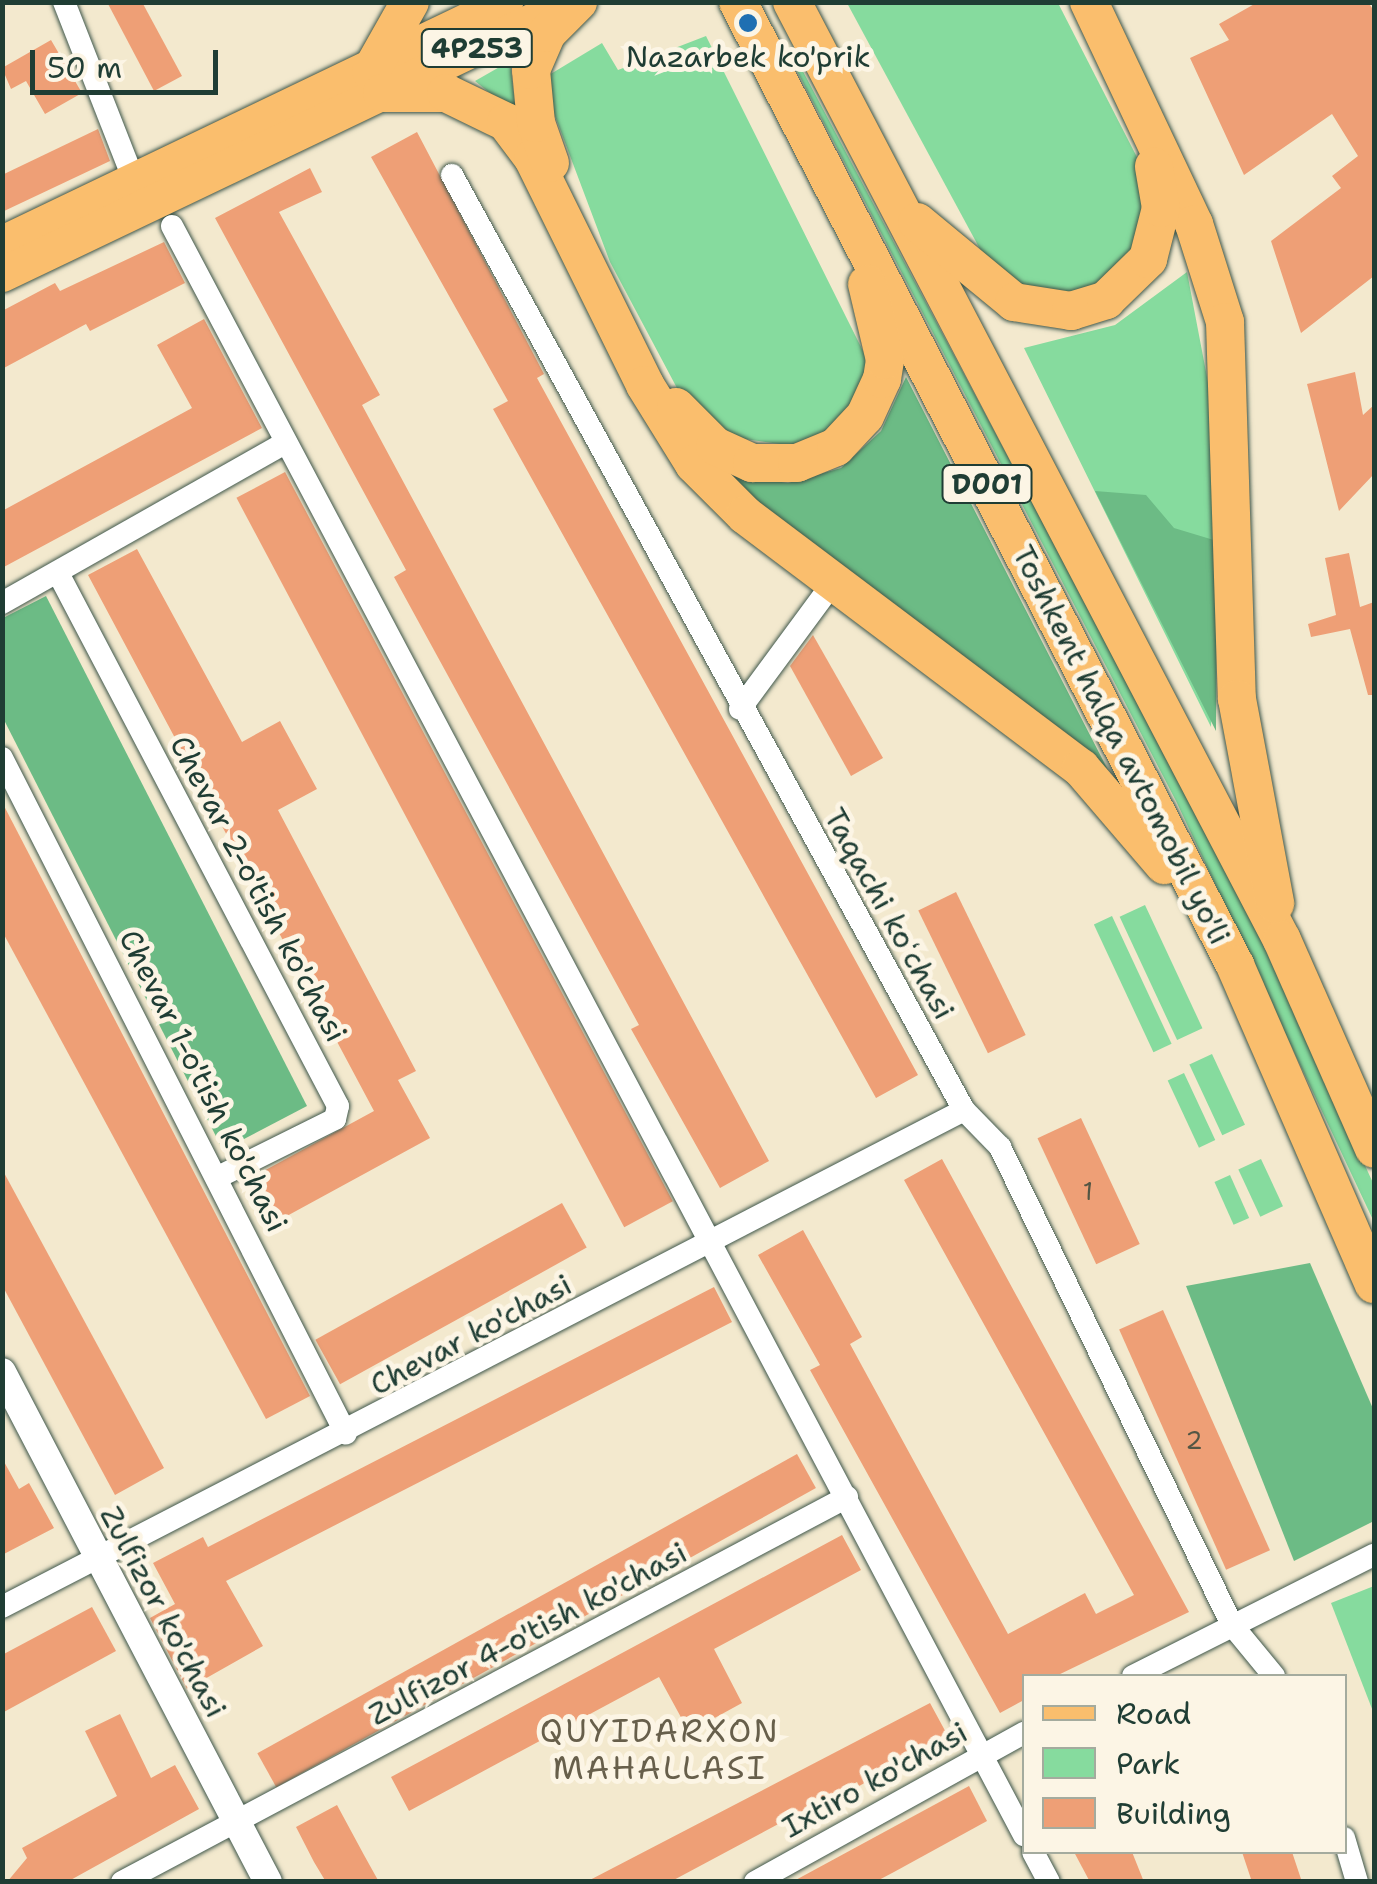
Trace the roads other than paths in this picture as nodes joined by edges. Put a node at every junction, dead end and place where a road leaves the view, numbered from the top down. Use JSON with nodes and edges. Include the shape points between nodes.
{"nodes":[{"id":1,"x":64,"y":2,"type":"edge"},
{"id":2,"x":410,"y":2,"type":"edge"},
{"id":3,"x":505,"y":2,"type":"edge"},
{"id":4,"x":575,"y":2,"type":"edge"},
{"id":5,"x":738,"y":2,"type":"edge"},
{"id":6,"x":792,"y":2,"type":"edge"},
{"id":7,"x":1075,"y":2,"type":"edge"},
{"id":8,"x":1089,"y":2,"type":"edge"},
{"id":9,"x":377,"y":82,"type":"junction"},
{"id":10,"x":452,"y":175,"type":"dead end"},
{"id":11,"x":134,"y":181,"type":"junction"},
{"id":12,"x":898,"y":205,"type":"junction"},
{"id":13,"x":172,"y":226,"type":"dead end"},
{"id":14,"x":854,"y":228,"type":"junction"},
{"id":15,"x":2,"y":243,"type":"edge"},
{"id":16,"x":2,"y":274,"type":"edge"},
{"id":17,"x":286,"y":442,"type":"junction"},
{"id":18,"x":58,"y":573,"type":"junction"},
{"id":19,"x":832,"y":583,"type":"junction"},
{"id":20,"x":2,"y":603,"type":"edge"},
{"id":21,"x":740,"y":709,"type":"junction"},
{"id":22,"x":2,"y":758,"type":"edge"},
{"id":23,"x":1282,"y":940,"type":"junction"},
{"id":24,"x":1235,"y":965,"type":"junction"},
{"id":25,"x":964,"y":1110,"type":"junction"},
{"id":26,"x":1374,"y":1150,"type":"edge"},
{"id":27,"x":220,"y":1176,"type":"junction"},
{"id":28,"x":711,"y":1243,"type":"junction"},
{"id":29,"x":1374,"y":1284,"type":"edge"},
{"id":30,"x":2,"y":1372,"type":"edge"},
{"id":31,"x":346,"y":1434,"type":"junction"},
{"id":32,"x":847,"y":1497,"type":"junction"},
{"id":33,"x":1374,"y":1555,"type":"edge"},
{"id":34,"x":98,"y":1562,"type":"junction"},
{"id":35,"x":2,"y":1607,"type":"edge"},
{"id":36,"x":1232,"y":1625,"type":"junction"},
{"id":37,"x":1137,"y":1674,"type":"edge"},
{"id":38,"x":1272,"y":1674,"type":"edge"},
{"id":39,"x":1022,"y":1734,"type":"edge"},
{"id":40,"x":982,"y":1754,"type":"junction"},
{"id":41,"x":238,"y":1823,"type":"junction"},
{"id":42,"x":1022,"y":1831,"type":"edge"},
{"id":43,"x":1347,"y":1848,"type":"edge"},
{"id":44,"x":1034,"y":1854,"type":"edge"},
{"id":45,"x":122,"y":1882,"type":"edge"},
{"id":46,"x":268,"y":1882,"type":"edge"},
{"id":47,"x":755,"y":1882,"type":"edge"},
{"id":48,"x":1049,"y":1882,"type":"edge"},
{"id":49,"x":1357,"y":1882,"type":"edge"}],
"edges":[{"from":1,"to":11,"type":"street"},
{"from":2,"to":9,"type":"highway"},
{"from":3,"to":9,"type":"main road","number":"4Р253"},
{"from":4,"to":9,"type":"main road","number":"4Р253"},
{"from":4,"to":14,"type":"highway","via":[[535,53],[532,94],[540,137],[656,374],[684,418],[715,446],[752,463],[797,463],[836,448],[865,416],[885,360]]},
{"from":5,"to":14,"type":"highway","name":"Toshkent halqa avtomobil yo'li","number":"D001"},
{"from":6,"to":12,"type":"highway","name":"Toshkent halqa avtomobil yo'li","number":"D001"},
{"from":7,"to":12,"type":"highway","via":[[1157,172],[1160,226],[1137,274],[1089,306],[1033,308],[985,282]]},
{"from":8,"to":23,"type":"highway","via":[[1194,224],[1224,322],[1232,381],[1237,699]]},
{"from":9,"to":11,"type":"main road"},
{"from":9,"to":16,"type":"main road"},
{"from":9,"to":19,"type":"highway","via":[[463,98],[512,129],[645,385],[694,464],[745,515]]},
{"from":10,"to":21,"type":"street","name":"Taqachi koʻchasi"},
{"from":11,"to":15,"type":"main road"},
{"from":12,"to":23,"type":"highway","name":"Toshkent halqa avtomobil yo'li","number":"D001"},
{"from":13,"to":17,"type":"street"},
{"from":14,"to":24,"type":"highway","name":"Toshkent halqa avtomobil yo'li","number":"D001"},
{"from":17,"to":18,"type":"street"},
{"from":17,"to":28,"type":"street"},
{"from":18,"to":20,"type":"street"},
{"from":18,"to":27,"type":"street","name":"Chevar 2-o'tish ko'chasi","via":[[338,1106],[336,1119]]},
{"from":19,"to":21,"type":"street"},
{"from":19,"to":24,"type":"highway","via":[[1081,768],[1156,853]]},
{"from":21,"to":25,"type":"street","name":"Taqachi koʻchasi"},
{"from":22,"to":27,"type":"street","name":"Chevar 1-o'tish ko'chasi"},
{"from":23,"to":26,"type":"highway","name":"Toshkent halqa avtomobil yo'li","number":"D001"},
{"from":24,"to":29,"type":"highway","name":"Toshkent halqa avtomobil yo'li","number":"D001"},
{"from":25,"to":28,"type":"street","name":"Chevar ko'chasi"},
{"from":25,"to":36,"type":"street","name":"Taqachi koʻchasi","via":[[1000,1147]]},
{"from":27,"to":31,"type":"street","name":"Chevar 1-o'tish ko'chasi"},
{"from":28,"to":31,"type":"street","name":"Chevar ko'chasi"},
{"from":28,"to":32,"type":"street"},
{"from":30,"to":34,"type":"street","name":"Zulfizor ko'chasi"},
{"from":31,"to":34,"type":"street","name":"Chevar ko'chasi"},
{"from":32,"to":40,"type":"street"},
{"from":32,"to":41,"type":"street","name":"Zulfizor 4-o'tish ko'chasi"},
{"from":33,"to":36,"type":"street"},
{"from":34,"to":35,"type":"street","name":"Chevar ko'chasi"},
{"from":34,"to":41,"type":"street","name":"Zulfizor ko'chasi"},
{"from":36,"to":37,"type":"street"},
{"from":36,"to":38,"type":"street","name":"Taqachi koʻchasi"},
{"from":39,"to":40,"type":"street","name":"Ixtiro ko'chasi"},
{"from":40,"to":42,"type":"street"},
{"from":40,"to":47,"type":"street","name":"Ixtiro ko'chasi"},
{"from":41,"to":45,"type":"street","name":"Zulfizor 4-o'tish ko'chasi"},
{"from":41,"to":46,"type":"street","name":"Zulfizor ko'chasi"},
{"from":43,"to":49,"type":"street"},
{"from":44,"to":48,"type":"street"}]}
